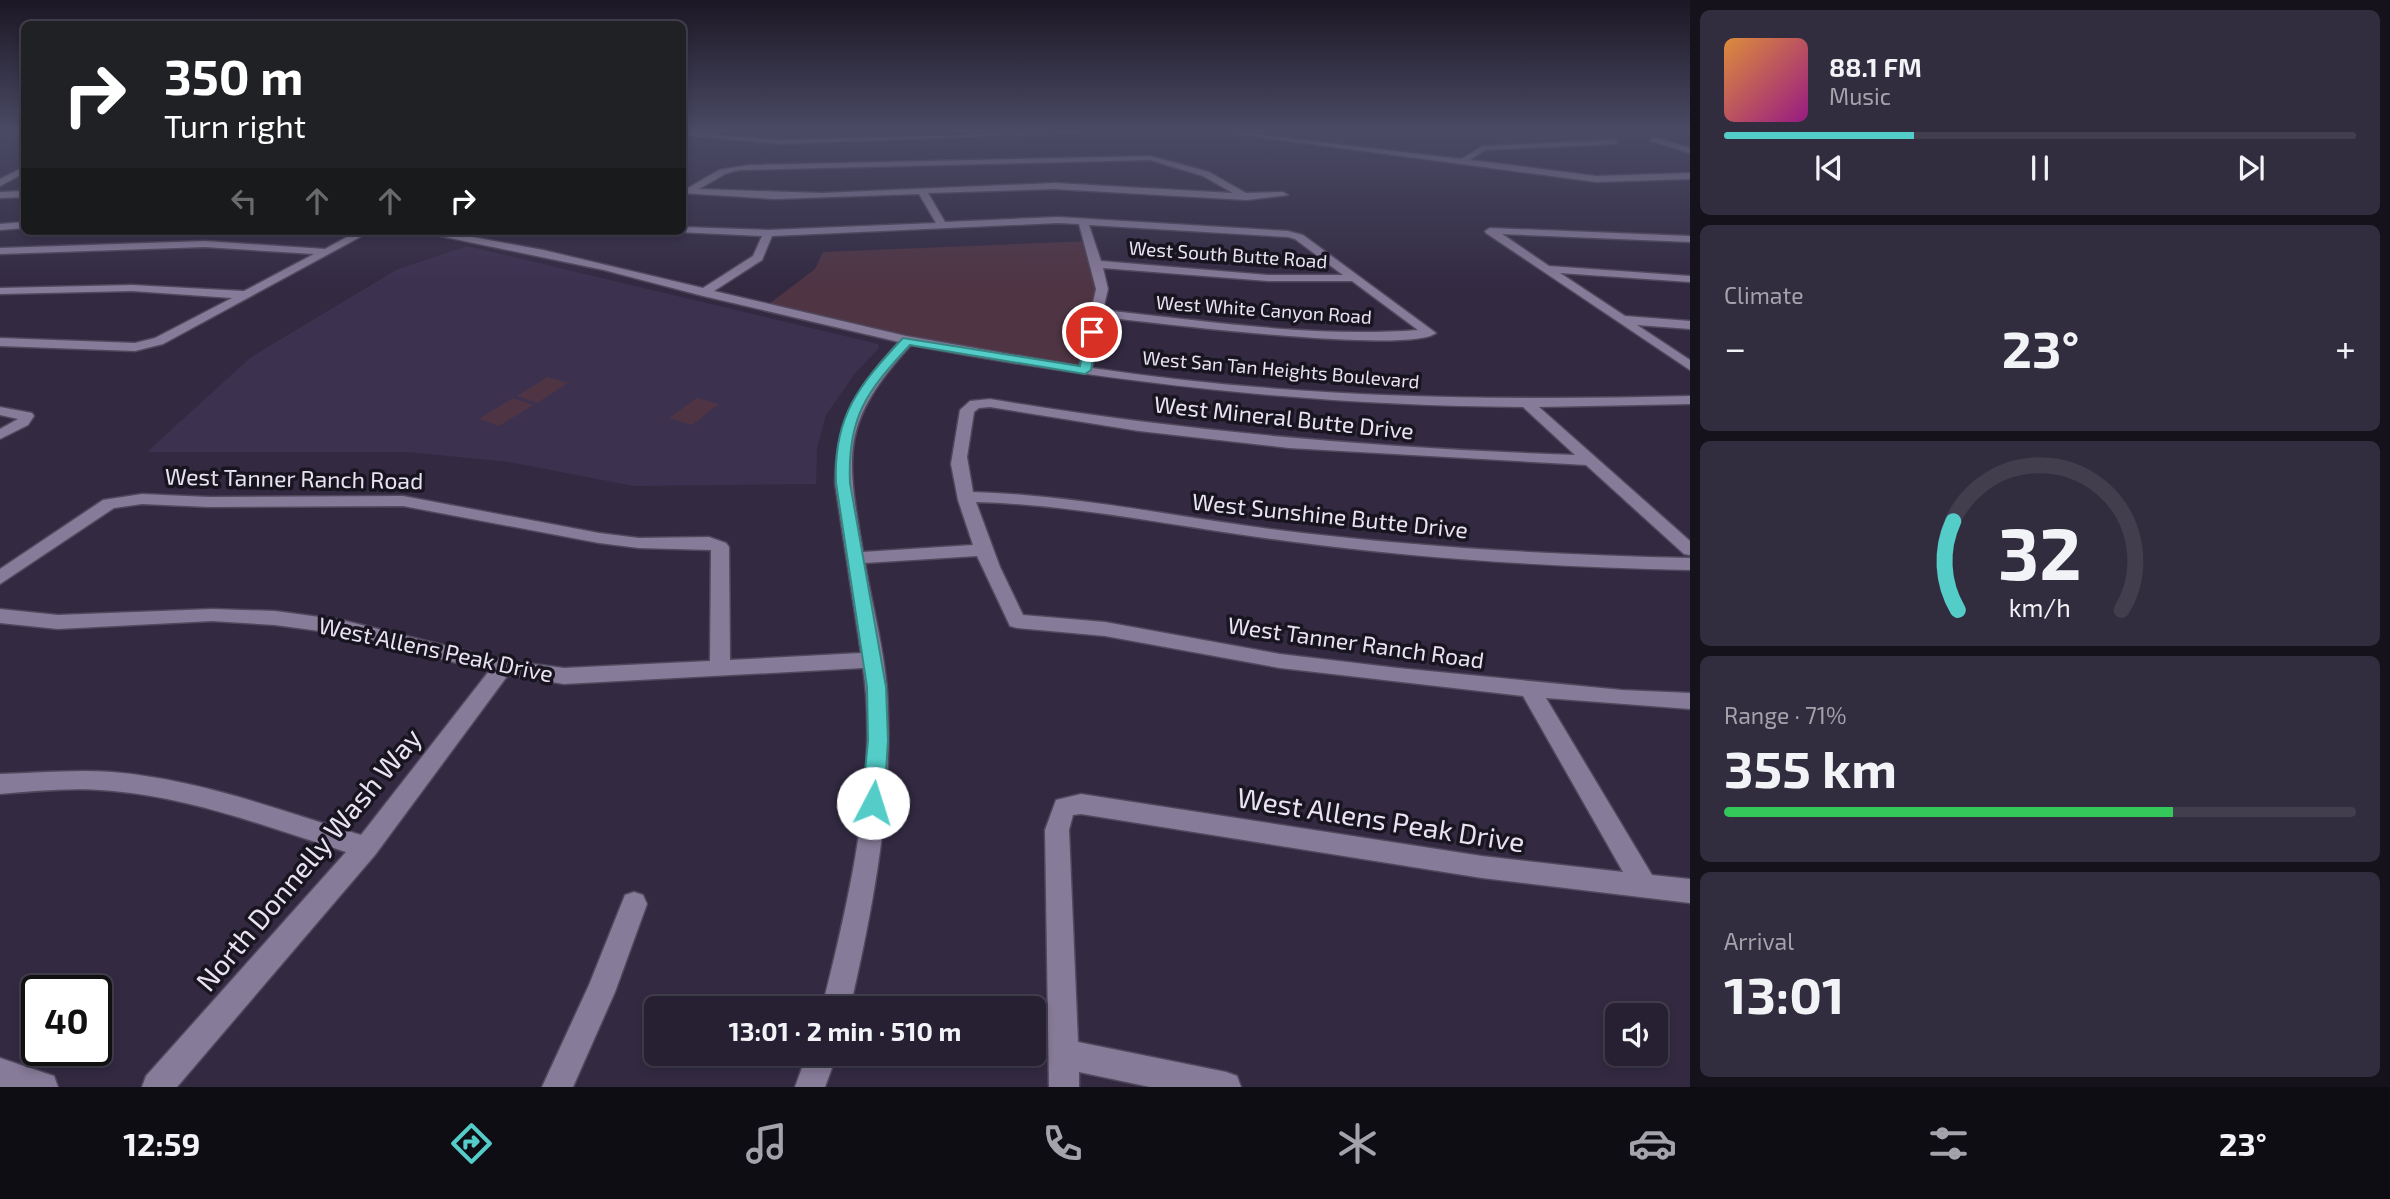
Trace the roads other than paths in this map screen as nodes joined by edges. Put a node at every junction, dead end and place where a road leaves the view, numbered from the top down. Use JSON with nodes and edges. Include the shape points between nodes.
{"nodes":[{"id":1,"x":1222,"y":183,"type":"edge"},
{"id":2,"x":686,"y":190,"type":"edge"},
{"id":3,"x":922,"y":191,"type":"junction"},
{"id":4,"x":21,"y":194,"type":"edge"},
{"id":5,"x":0,"y":195,"type":"edge"},
{"id":6,"x":1283,"y":195,"type":"dead end"},
{"id":7,"x":1247,"y":197,"type":"junction"},
{"id":8,"x":1083,"y":221,"type":"junction"},
{"id":9,"x":21,"y":225,"type":"edge"},
{"id":10,"x":942,"y":225,"type":"junction"},
{"id":11,"x":0,"y":228,"type":"edge"},
{"id":12,"x":686,"y":230,"type":"edge"},
{"id":13,"x":768,"y":233,"type":"junction"},
{"id":14,"x":358,"y":235,"type":"edge"},
{"id":15,"x":447,"y":235,"type":"edge"},
{"id":16,"x":472,"y":235,"type":"edge"},
{"id":17,"x":466,"y":238,"type":"junction"},
{"id":18,"x":1690,"y":239,"type":"edge"},
{"id":19,"x":0,"y":251,"type":"edge"},
{"id":20,"x":326,"y":252,"type":"junction"},
{"id":21,"x":1097,"y":264,"type":"junction"},
{"id":22,"x":1544,"y":269,"type":"junction"},
{"id":23,"x":1357,"y":278,"type":"junction"},
{"id":24,"x":1690,"y":279,"type":"edge"},
{"id":25,"x":0,"y":291,"type":"edge"},
{"id":26,"x":703,"y":293,"type":"junction"},
{"id":27,"x":246,"y":295,"type":"junction"},
{"id":28,"x":1096,"y":313,"type":"junction"},
{"id":29,"x":1620,"y":320,"type":"junction"},
{"id":30,"x":1690,"y":325,"type":"edge"},
{"id":31,"x":907,"y":341,"type":"junction"},
{"id":32,"x":0,"y":342,"type":"edge"},
{"id":33,"x":1690,"y":366,"type":"edge"},
{"id":34,"x":1085,"y":370,"type":"junction"},
{"id":35,"x":1690,"y":400,"type":"edge"},
{"id":36,"x":1527,"y":403,"type":"junction"},
{"id":37,"x":0,"y":411,"type":"edge"},
{"id":38,"x":0,"y":435,"type":"edge"},
{"id":39,"x":1590,"y":460,"type":"junction"},
{"id":40,"x":966,"y":497,"type":"junction"},
{"id":41,"x":986,"y":550,"type":"junction"},
{"id":42,"x":1690,"y":550,"type":"edge"},
{"id":43,"x":855,"y":558,"type":"junction"},
{"id":44,"x":1690,"y":564,"type":"edge"},
{"id":45,"x":0,"y":578,"type":"edge"},
{"id":46,"x":0,"y":616,"type":"edge"},
{"id":47,"x":872,"y":660,"type":"junction"},
{"id":48,"x":503,"y":667,"type":"junction"},
{"id":49,"x":720,"y":670,"type":"junction"},
{"id":50,"x":1530,"y":690,"type":"junction"},
{"id":51,"x":1690,"y":701,"type":"edge"},
{"id":52,"x":0,"y":784,"type":"edge"},
{"id":53,"x":366,"y":846,"type":"junction"},
{"id":54,"x":1645,"y":887,"type":"junction"},
{"id":55,"x":1690,"y":891,"type":"edge"},
{"id":56,"x":634,"y":904,"type":"dead end"},
{"id":57,"x":839,"y":996,"type":"edge"},
{"id":58,"x":1066,"y":1055,"type":"junction"},
{"id":59,"x":818,"y":1066,"type":"edge"},
{"id":60,"x":0,"y":1073,"type":"edge"},
{"id":61,"x":43,"y":1087,"type":"edge"},
{"id":62,"x":157,"y":1087,"type":"edge"},
{"id":63,"x":558,"y":1087,"type":"edge"},
{"id":64,"x":810,"y":1087,"type":"edge"},
{"id":65,"x":1064,"y":1087,"type":"edge"},
{"id":66,"x":1226,"y":1087,"type":"edge"}],
"edges":[{"from":1,"to":7,"type":"street"},
{"from":2,"to":3,"type":"street","via":[[782,196]]},
{"from":3,"to":7,"type":"street","via":[[1057,186]]},
{"from":3,"to":10,"type":"street"},
{"from":4,"to":5,"type":"street"},
{"from":6,"to":7,"type":"street"},
{"from":8,"to":10,"type":"street"},
{"from":8,"to":21,"type":"street"},
{"from":8,"to":23,"type":"street","via":[[1288,234]]},
{"from":9,"to":11,"type":"street"},
{"from":10,"to":13,"type":"street"},
{"from":12,"to":13,"type":"street"},
{"from":13,"to":26,"type":"street","via":[[758,258]]},
{"from":14,"to":20,"type":"street"},
{"from":15,"to":17,"type":"street","name":"West San Tan Heights Boulevard"},
{"from":16,"to":17,"type":"street"},
{"from":17,"to":26,"type":"street","name":"West San Tan Heights Boulevard"},
{"from":18,"to":22,"type":"street","via":[[1490,231]]},
{"from":19,"to":20,"type":"street","via":[[205,244]]},
{"from":20,"to":27,"type":"street"},
{"from":21,"to":23,"type":"street","name":"West South Butte Road","via":[[1268,278]]},
{"from":21,"to":28,"type":"street","via":[[1102,289]]},
{"from":22,"to":24,"type":"street"},
{"from":22,"to":29,"type":"street"},
{"from":23,"to":28,"type":"street","name":"West White Canyon Road","via":[[1430,333],[1287,333]]},
{"from":25,"to":27,"type":"street","via":[[132,288]]},
{"from":26,"to":31,"type":"street","name":"West San Tan Heights Boulevard"},
{"from":27,"to":32,"type":"street","via":[[145,345]]},
{"from":28,"to":34,"type":"street"},
{"from":29,"to":30,"type":"street"},
{"from":29,"to":33,"type":"street"},
{"from":31,"to":34,"type":"street","name":"West San Tan Heights Boulevard"},
{"from":31,"to":43,"type":"street","via":[[870,381],[847,428],[843,483]]},
{"from":34,"to":36,"type":"street","name":"West San Tan Heights Boulevard","via":[[1269,391]]},
{"from":35,"to":36,"type":"street","name":"West San Tan Heights Boulevard"},
{"from":36,"to":39,"type":"street"},
{"from":37,"to":38,"type":"street","via":[[27,416]]},
{"from":39,"to":40,"type":"street","name":"West Mineral Butte Drive","via":[[1277,444],[990,403],[967,410],[959,463]]},
{"from":39,"to":42,"type":"street"},
{"from":40,"to":41,"type":"street"},
{"from":40,"to":44,"type":"street","name":"West Sunshine Butte Drive","via":[[1041,501],[1391,547],[1588,562]]},
{"from":41,"to":43,"type":"street"},
{"from":41,"to":50,"type":"street","name":"West Tanner Ranch Road","via":[[1017,621],[1117,631],[1398,676]]},
{"from":43,"to":47,"type":"street"},
{"from":45,"to":49,"type":"street","name":"West Tanner Ranch Road","via":[[109,504],[126,499],[402,501],[599,538],[639,543],[709,542],[720,548]]},
{"from":46,"to":48,"type":"street","name":"West Allens Peak Drive","via":[[58,622],[212,615],[275,618],[342,627]]},
{"from":47,"to":49,"type":"street","name":"West Allens Peak Drive"},
{"from":47,"to":57,"type":"street","via":[[878,740],[871,824],[858,920]]},
{"from":48,"to":49,"type":"street","name":"West Allens Peak Drive","via":[[564,676]]},
{"from":48,"to":53,"type":"street","name":"North Donnelly Wash Way"},
{"from":50,"to":51,"type":"street","name":"West Tanner Ranch Road"},
{"from":50,"to":54,"type":"street"},
{"from":52,"to":53,"type":"street","via":[[128,783],[181,793]]},
{"from":53,"to":62,"type":"street","name":"North Donnelly Wash Way"},
{"from":54,"to":55,"type":"street","name":"West Allens Peak Drive"},
{"from":54,"to":58,"type":"street","name":"West Allens Peak Drive","via":[[1482,867],[1082,804],[1064,807],[1057,830]]},
{"from":56,"to":63,"type":"street"},
{"from":58,"to":65,"type":"street"},
{"from":58,"to":66,"type":"street"},
{"from":59,"to":64,"type":"street"},
{"from":60,"to":61,"type":"street"}]}
